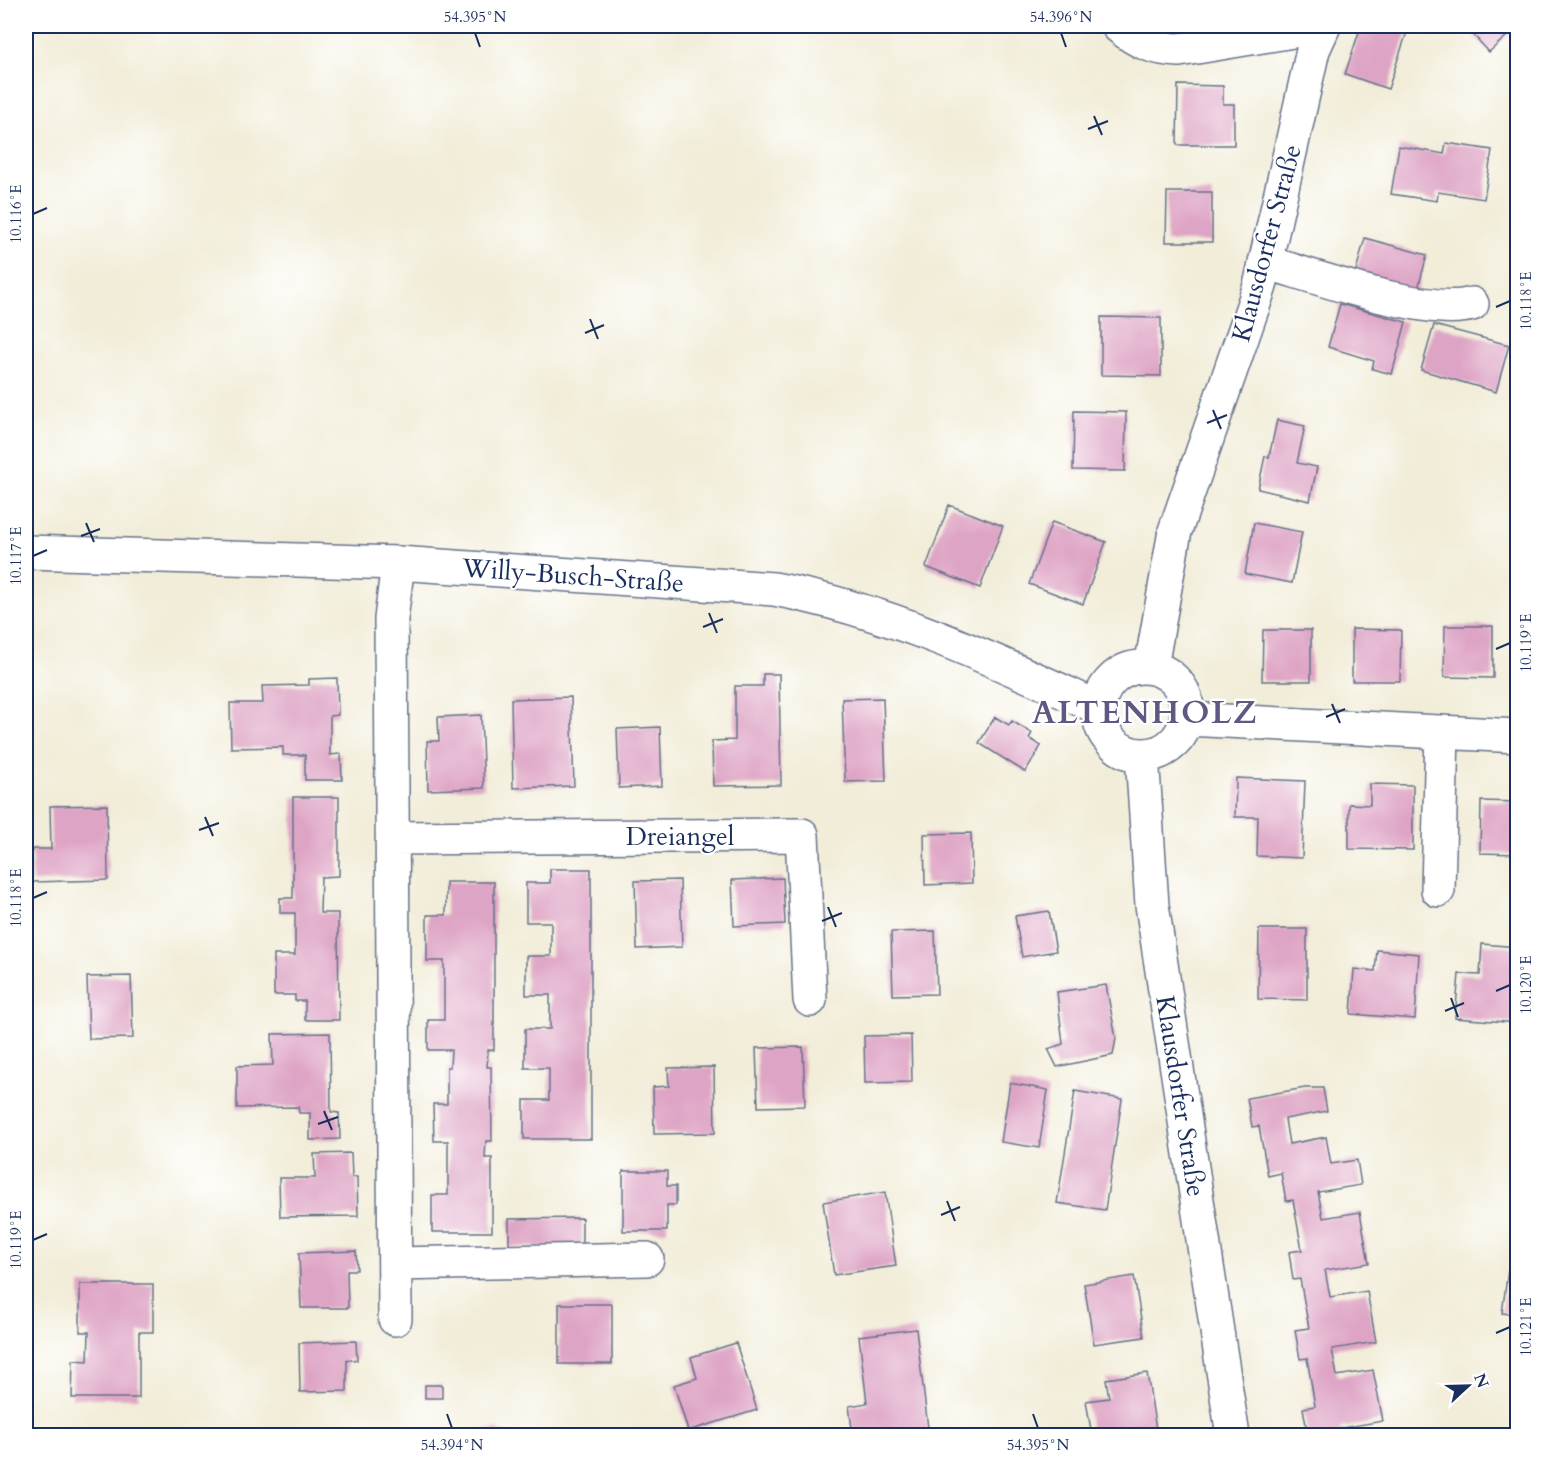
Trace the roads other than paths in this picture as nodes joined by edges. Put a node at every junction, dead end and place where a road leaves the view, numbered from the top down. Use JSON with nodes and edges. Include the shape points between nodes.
{"nodes":[{"id":1,"x":1118,"y":26,"type":"edge"},
{"id":2,"x":1324,"y":26,"type":"edge"},
{"id":3,"x":1265,"y":262,"type":"junction"},
{"id":4,"x":1472,"y":304,"type":"dead end"},
{"id":5,"x":26,"y":552,"type":"edge"},
{"id":6,"x":398,"y":563,"type":"junction"},
{"id":7,"x":1151,"y":668,"type":"junction"},
{"id":8,"x":1099,"y":708,"type":"junction"},
{"id":9,"x":1187,"y":719,"type":"junction"},
{"id":10,"x":1442,"y":732,"type":"junction"},
{"id":11,"x":1518,"y":736,"type":"edge"},
{"id":12,"x":1142,"y":755,"type":"junction"},
{"id":13,"x":394,"y":838,"type":"junction"},
{"id":14,"x":1438,"y":890,"type":"dead end"},
{"id":15,"x":810,"y":1000,"type":"dead end"},
{"id":16,"x":647,"y":1259,"type":"dead end"},
{"id":17,"x":395,"y":1264,"type":"junction"},
{"id":18,"x":395,"y":1319,"type":"dead end"},
{"id":19,"x":1233,"y":1436,"type":"edge"}],
"edges":[{"from":1,"to":2,"type":"street","via":[[1136,40],[1159,49],[1179,50]]},
{"from":2,"to":3,"type":"street","name":"Klausdorfer Straße","via":[[1313,50]]},
{"from":3,"to":4,"type":"street","via":[[1423,304],[1460,308]]},
{"from":3,"to":7,"type":"street","name":"Klausdorfer Straße","via":[[1175,531]]},
{"from":5,"to":6,"type":"street","name":"Willy-Busch-Straße"},
{"from":6,"to":8,"type":"street","name":"Willy-Busch-Straße","via":[[774,589],[819,597],[951,641]]},
{"from":6,"to":13,"type":"street","via":[[391,619]]},
{"from":7,"to":8,"type":"street","via":[[1130,669],[1116,676],[1104,690]]},
{"from":7,"to":9,"type":"street","via":[[1169,675],[1180,687],[1187,702]]},
{"from":8,"to":12,"type":"street","via":[[1104,732],[1114,745]]},
{"from":9,"to":10,"type":"street"},
{"from":9,"to":12,"type":"street","via":[[1172,745]]},
{"from":10,"to":11,"type":"street"},
{"from":10,"to":14,"type":"street"},
{"from":12,"to":19,"type":"street","name":"Klausdorfer Straße","via":[[1152,905]]},
{"from":13,"to":15,"type":"street","name":"Dreiangel","via":[[802,836]]},
{"from":13,"to":17,"type":"street"},
{"from":16,"to":17,"type":"street"},
{"from":17,"to":18,"type":"street"}]}
